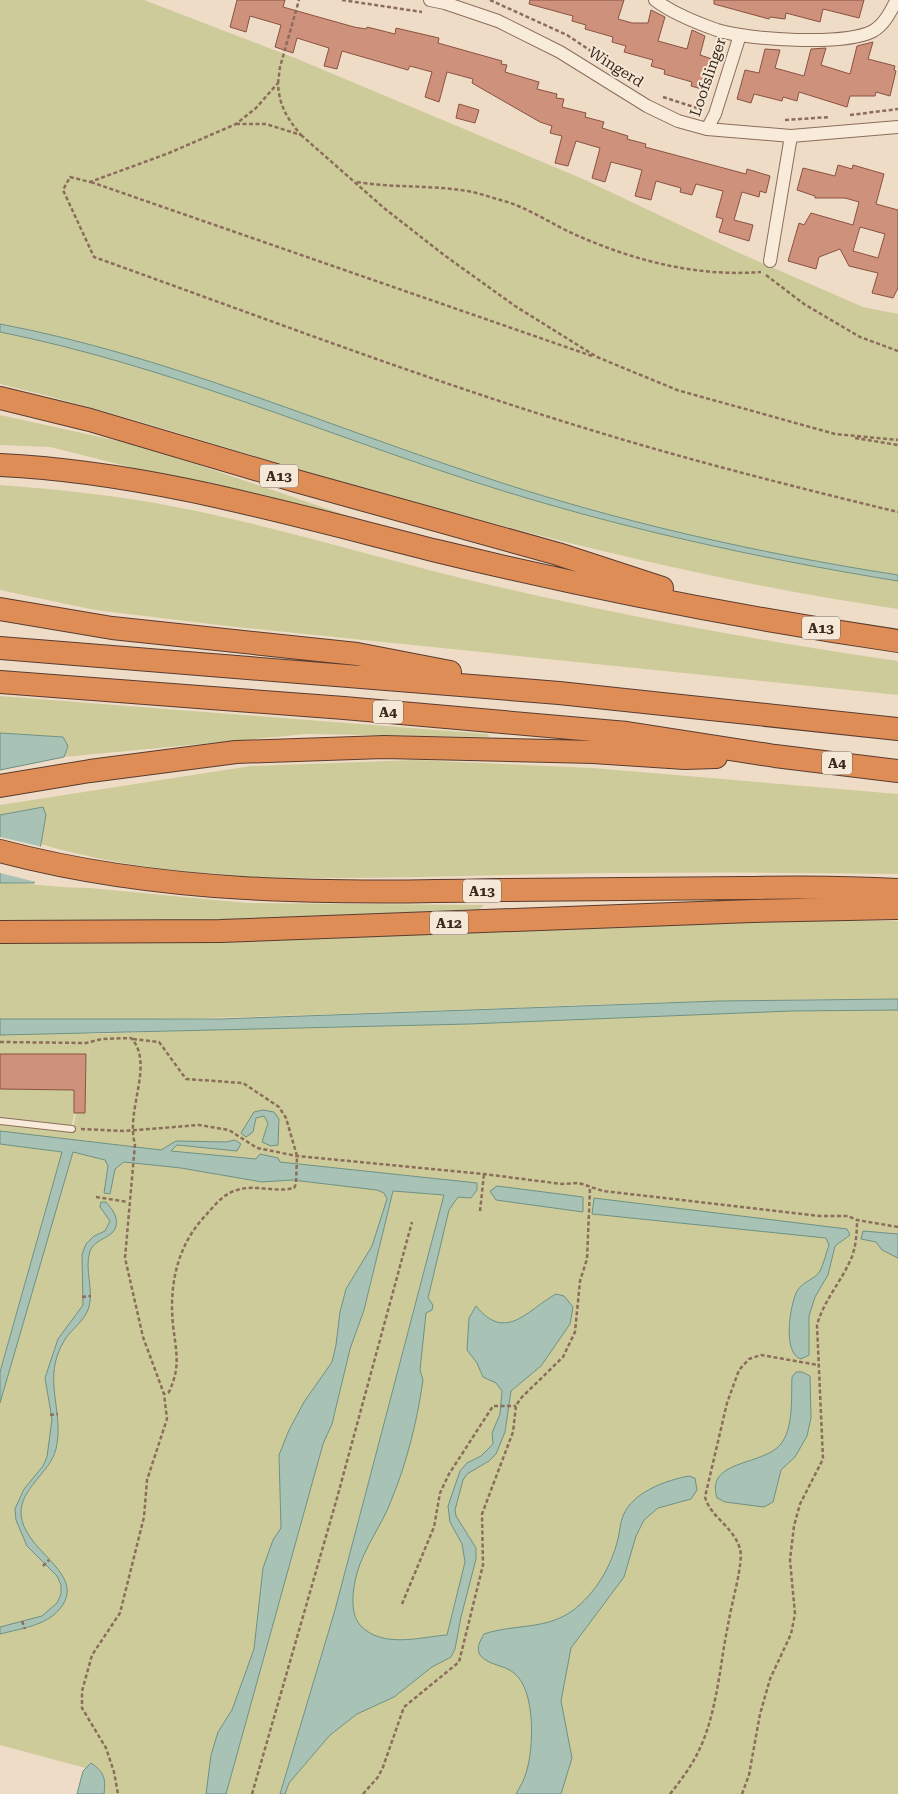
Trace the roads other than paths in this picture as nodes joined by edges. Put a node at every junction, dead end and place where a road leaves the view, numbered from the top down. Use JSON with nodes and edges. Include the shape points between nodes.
{"nodes":[{"id":1,"x":430,"y":0,"type":"edge"},
{"id":2,"x":655,"y":0,"type":"edge"},
{"id":3,"x":896,"y":1,"type":"edge"},
{"id":4,"x":740,"y":35,"type":"junction"},
{"id":5,"x":898,"y":127,"type":"edge"},
{"id":6,"x":706,"y":129,"type":"junction"},
{"id":7,"x":791,"y":136,"type":"junction"},
{"id":8,"x":770,"y":260,"type":"dead end"},
{"id":9,"x":0,"y":398,"type":"edge"},
{"id":10,"x":0,"y":465,"type":"edge"},
{"id":11,"x":0,"y":609,"type":"edge"},
{"id":12,"x":744,"y":616,"type":"junction"},
{"id":13,"x":898,"y":641,"type":"edge"},
{"id":14,"x":0,"y":648,"type":"edge"},
{"id":15,"x":0,"y":682,"type":"edge"},
{"id":16,"x":559,"y":693,"type":"junction"},
{"id":17,"x":898,"y":729,"type":"edge"},
{"id":18,"x":775,"y":756,"type":"junction"},
{"id":19,"x":898,"y":771,"type":"edge"},
{"id":20,"x":0,"y":786,"type":"edge"},
{"id":21,"x":0,"y":851,"type":"edge"},
{"id":22,"x":898,"y":890,"type":"edge"},
{"id":23,"x":898,"y":908,"type":"edge"},
{"id":24,"x":0,"y":932,"type":"edge"},
{"id":25,"x":0,"y":1121,"type":"edge"},
{"id":26,"x":72,"y":1129,"type":"road end"}],
"edges":[{"from":1,"to":6,"type":"street","name":"Wingerd","via":[[498,21],[560,52],[647,106],[678,121]]},
{"from":2,"to":4,"type":"street","name":"Loofslinger","via":[[718,30]]},
{"from":3,"to":4,"type":"street","name":"Loofslinger","via":[[889,16],[875,30],[861,35],[819,40]]},
{"from":4,"to":6,"type":"street","name":"Loofslinger","via":[[716,114]]},
{"from":5,"to":7,"type":"street","name":"Wingerd"},
{"from":6,"to":7,"type":"street","name":"Wingerd"},
{"from":7,"to":8,"type":"street"},
{"from":9,"to":12,"type":"highway","number":"A13","via":[[90,420],[558,554]]},
{"from":10,"to":12,"type":"highway","number":"A13","via":[[90,474],[171,487],[556,578]]},
{"from":11,"to":16,"type":"highway","number":"A4","via":[[112,628],[357,654]]},
{"from":12,"to":13,"type":"highway","number":"A13"},
{"from":14,"to":16,"type":"highway","number":"A4"},
{"from":15,"to":18,"type":"highway","number":"A4","via":[[627,733]]},
{"from":16,"to":17,"type":"highway","number":"A4"},
{"from":18,"to":19,"type":"highway","number":"A4"},
{"from":18,"to":20,"type":"highway","via":[[684,758],[592,752],[384,747],[236,752]]},
{"from":21,"to":22,"type":"highway","number":"A13","via":[[68,867],[160,882],[264,891],[818,887]]},
{"from":23,"to":24,"type":"highway","number":"A12","via":[[230,931]]},
{"from":25,"to":26,"type":"lane"}]}
